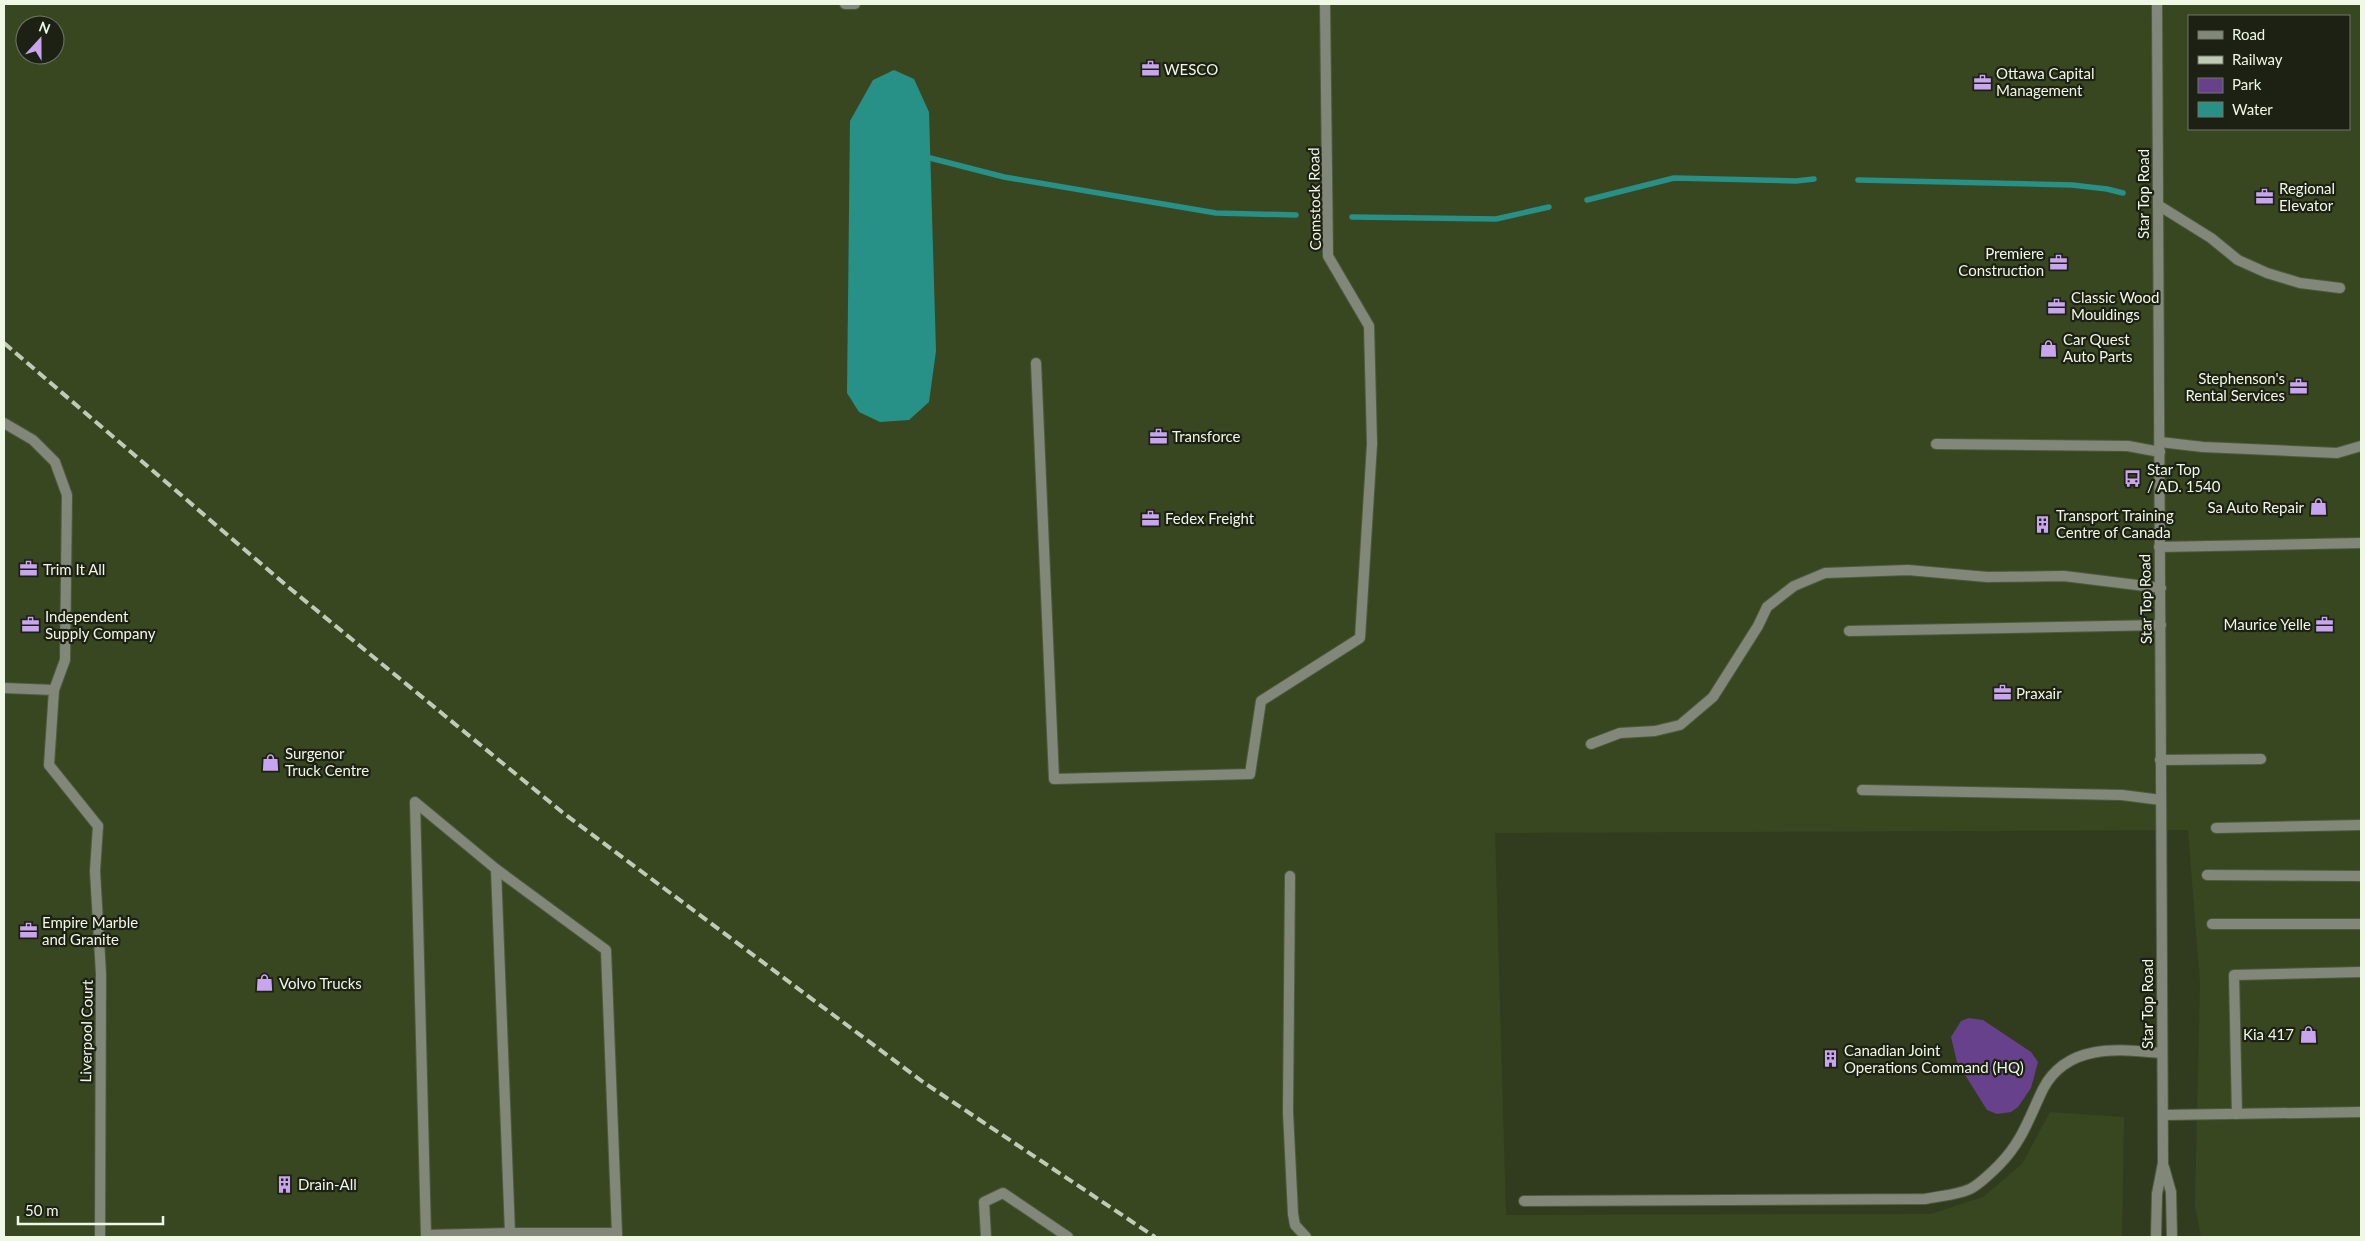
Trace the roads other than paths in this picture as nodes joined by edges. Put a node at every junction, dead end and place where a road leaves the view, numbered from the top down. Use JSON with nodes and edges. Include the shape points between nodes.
{"nodes":[{"id":1,"x":845,"y":4,"type":"edge"},
{"id":2,"x":855,"y":4,"type":"edge"},
{"id":3,"x":1325,"y":4,"type":"edge"},
{"id":4,"x":2157,"y":4,"type":"edge"},
{"id":5,"x":2158,"y":205,"type":"junction"},
{"id":6,"x":2340,"y":288,"type":"dead end"},
{"id":7,"x":1036,"y":363,"type":"dead end"},
{"id":8,"x":4,"y":423,"type":"edge"},
{"id":9,"x":1936,"y":444,"type":"dead end"},
{"id":10,"x":2361,"y":446,"type":"edge"},
{"id":11,"x":2160,"y":447,"type":"junction"},
{"id":12,"x":2361,"y":544,"type":"edge"},
{"id":13,"x":2159,"y":547,"type":"junction"},
{"id":14,"x":2161,"y":588,"type":"junction"},
{"id":15,"x":2161,"y":624,"type":"junction"},
{"id":16,"x":1849,"y":631,"type":"dead end"},
{"id":17,"x":4,"y":688,"type":"edge"},
{"id":18,"x":54,"y":690,"type":"junction"},
{"id":19,"x":1591,"y":744,"type":"dead end"},
{"id":20,"x":2261,"y":759,"type":"dead end"},
{"id":21,"x":2160,"y":760,"type":"junction"},
{"id":22,"x":1862,"y":790,"type":"dead end"},
{"id":23,"x":2160,"y":800,"type":"junction"},
{"id":24,"x":2361,"y":825,"type":"edge"},
{"id":25,"x":2216,"y":828,"type":"dead end"},
{"id":26,"x":496,"y":869,"type":"junction"},
{"id":27,"x":2207,"y":875,"type":"dead end"},
{"id":28,"x":1290,"y":876,"type":"dead end"},
{"id":29,"x":2361,"y":876,"type":"edge"},
{"id":30,"x":2212,"y":924,"type":"dead end"},
{"id":31,"x":2361,"y":924,"type":"edge"},
{"id":32,"x":2361,"y":972,"type":"edge"},
{"id":33,"x":2162,"y":1053,"type":"junction"},
{"id":34,"x":2361,"y":1112,"type":"edge"},
{"id":35,"x":2237,"y":1114,"type":"junction"},
{"id":36,"x":2162,"y":1115,"type":"junction"},
{"id":37,"x":2163,"y":1163,"type":"junction"},
{"id":38,"x":1524,"y":1201,"type":"dead end"},
{"id":39,"x":510,"y":1233,"type":"junction"},
{"id":40,"x":617,"y":1235,"type":"edge"},
{"id":41,"x":100,"y":1237,"type":"edge"},
{"id":42,"x":986,"y":1237,"type":"edge"},
{"id":43,"x":1068,"y":1237,"type":"edge"},
{"id":44,"x":1306,"y":1237,"type":"edge"},
{"id":45,"x":2156,"y":1237,"type":"edge"},
{"id":46,"x":2172,"y":1237,"type":"edge"}],
"edges":[{"from":1,"to":2,"type":"street"},
{"from":3,"to":7,"type":"street","name":"Comstock Road","via":[[1328,256],[1369,326],[1372,444],[1360,638],[1261,700],[1250,774],[1054,779]]},
{"from":4,"to":5,"type":"street","name":"Star Top Road"},
{"from":5,"to":6,"type":"street","via":[[2211,238],[2238,260],[2300,283]]},
{"from":5,"to":11,"type":"street","name":"Star Top Road"},
{"from":8,"to":18,"type":"street","via":[[33,440],[55,462],[67,495],[65,660]]},
{"from":9,"to":11,"type":"street"},
{"from":10,"to":11,"type":"street","via":[[2337,453]]},
{"from":11,"to":13,"type":"street","name":"Star Top Road"},
{"from":12,"to":13,"type":"street"},
{"from":13,"to":14,"type":"street","name":"Star Top Road"},
{"from":14,"to":15,"type":"street","name":"Star Top Road"},
{"from":14,"to":19,"type":"street","via":[[2064,576],[1986,577],[1908,570],[1825,573],[1794,586],[1768,607],[1712,697],[1680,725],[1655,731],[1620,733]]},
{"from":15,"to":16,"type":"street"},
{"from":15,"to":21,"type":"street","name":"Star Top Road"},
{"from":17,"to":18,"type":"street"},
{"from":18,"to":41,"type":"street","name":"Liverpool Court","via":[[50,765],[98,826],[95,872],[101,974]]},
{"from":20,"to":21,"type":"street"},
{"from":21,"to":23,"type":"street","name":"Star Top Road"},
{"from":22,"to":23,"type":"street","via":[[2122,795]]},
{"from":23,"to":33,"type":"street","name":"Star Top Road"},
{"from":24,"to":25,"type":"street"},
{"from":26,"to":39,"type":"street"},
{"from":26,"to":39,"type":"street","via":[[415,802],[426,1235]]},
{"from":26,"to":40,"type":"street","via":[[606,950]]},
{"from":27,"to":29,"type":"street"},
{"from":28,"to":44,"type":"street","via":[[1288,1112],[1293,1214],[1295,1225]]},
{"from":30,"to":31,"type":"street"},
{"from":32,"to":35,"type":"street","via":[[2234,975]]},
{"from":33,"to":36,"type":"street","name":"Star Top Road"},
{"from":33,"to":38,"type":"street","via":[[2100,1050],[2064,1065],[2044,1088],[2028,1126],[2010,1154],[1970,1190],[1925,1199]]},
{"from":34,"to":35,"type":"street"},
{"from":35,"to":36,"type":"street"},
{"from":36,"to":37,"type":"street","name":"Star Top Road"},
{"from":37,"to":45,"type":"street","name":"Star Top Road"},
{"from":37,"to":46,"type":"street","name":"Star Top Road","via":[[2171,1192]]},
{"from":39,"to":40,"type":"street"},
{"from":42,"to":43,"type":"street","via":[[984,1202],[1003,1193]]}]}
